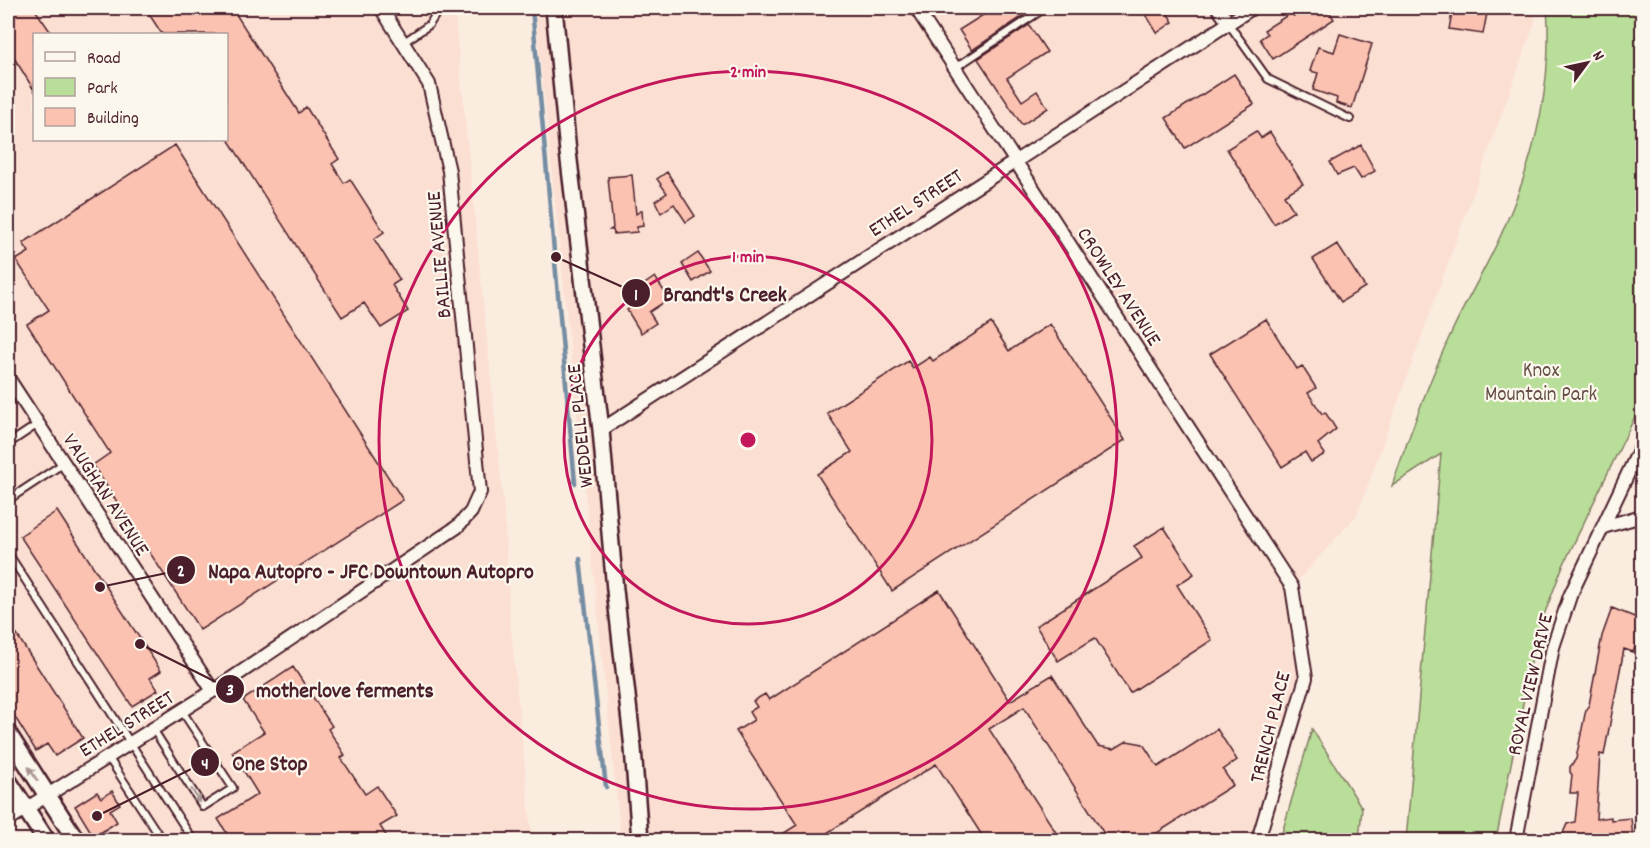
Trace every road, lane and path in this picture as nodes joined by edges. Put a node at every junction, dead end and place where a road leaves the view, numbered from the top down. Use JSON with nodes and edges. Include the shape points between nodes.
{"nodes":[{"id":1,"x":381,"y":8,"type":"edge"},
{"id":2,"x":440,"y":8,"type":"edge"},
{"id":3,"x":554,"y":8,"type":"edge"},
{"id":4,"x":916,"y":8,"type":"edge"},
{"id":5,"x":1045,"y":8,"type":"edge"},
{"id":6,"x":1218,"y":8,"type":"edge"},
{"id":7,"x":1252,"y":8,"type":"edge"},
{"id":8,"x":1228,"y":22,"type":"junction"},
{"id":9,"x":404,"y":42,"type":"junction"},
{"id":10,"x":955,"y":68,"type":"junction"},
{"id":11,"x":1350,"y":119,"type":"dead end"},
{"id":12,"x":1015,"y":160,"type":"junction"},
{"id":13,"x":8,"y":378,"type":"edge"},
{"id":14,"x":38,"y":424,"type":"junction"},
{"id":15,"x":601,"y":430,"type":"junction"},
{"id":16,"x":8,"y":444,"type":"edge"},
{"id":17,"x":1642,"y":444,"type":"edge"},
{"id":18,"x":64,"y":463,"type":"junction"},
{"id":19,"x":8,"y":500,"type":"edge"},
{"id":20,"x":471,"y":512,"type":"joint"},
{"id":21,"x":1642,"y":516,"type":"edge"},
{"id":22,"x":1603,"y":527,"type":"junction"},
{"id":23,"x":8,"y":553,"type":"edge"},
{"id":24,"x":1292,"y":586,"type":"joint"},
{"id":25,"x":213,"y":691,"type":"junction"},
{"id":26,"x":183,"y":711,"type":"junction"},
{"id":27,"x":153,"y":729,"type":"junction"},
{"id":28,"x":8,"y":734,"type":"edge"},
{"id":29,"x":130,"y":743,"type":"junction"},
{"id":30,"x":108,"y":758,"type":"junction"},
{"id":31,"x":8,"y":781,"type":"edge"},
{"id":32,"x":47,"y":795,"type":"junction"},
{"id":33,"x":26,"y":809,"type":"junction"},
{"id":34,"x":8,"y":820,"type":"edge"},
{"id":35,"x":46,"y":840,"type":"edge"},
{"id":36,"x":76,"y":840,"type":"edge"},
{"id":37,"x":162,"y":840,"type":"edge"},
{"id":38,"x":193,"y":840,"type":"edge"},
{"id":39,"x":640,"y":840,"type":"edge"},
{"id":40,"x":1258,"y":840,"type":"edge"},
{"id":41,"x":1516,"y":840,"type":"edge"}],
"edges":[{"from":1,"to":9,"type":"street","name":"BAILLIE AVENUE"},
{"from":2,"to":9,"type":"lane","via":[[429,25]]},
{"from":3,"to":15,"type":"street","name":"WEDDELL PLACE"},
{"from":4,"to":10,"type":"street","name":"CROWLEY AVENUE"},
{"from":5,"to":10,"type":"lane"},
{"from":6,"to":8,"type":"street"},
{"from":7,"to":8,"type":"street","name":"ETHEL STREET"},
{"from":8,"to":11,"type":"lane","via":[[1268,79]]},
{"from":8,"to":12,"type":"street","name":"ETHEL STREET"},
{"from":9,"to":20,"type":"street","name":"BAILLIE AVENUE","via":[[429,84],[449,171],[480,492]]},
{"from":10,"to":12,"type":"street","name":"CROWLEY AVENUE"},
{"from":12,"to":15,"type":"street","name":"ETHEL STREET"},
{"from":12,"to":24,"type":"street","name":"CROWLEY AVENUE"},
{"from":13,"to":14,"type":"street","name":"VAUGHAN AVENUE"},
{"from":14,"to":16,"type":"lane"},
{"from":14,"to":18,"type":"street","name":"VAUGHAN AVENUE"},
{"from":15,"to":39,"type":"street","name":"WEDDELL PLACE"},
{"from":17,"to":22,"type":"street","name":"ROYAL VIEW DRIVE"},
{"from":18,"to":19,"type":"lane"},
{"from":18,"to":25,"type":"street","name":"VAUGHAN AVENUE"},
{"from":20,"to":25,"type":"street","name":"ETHEL STREET","via":[[457,527]]},
{"from":21,"to":22,"type":"street"},
{"from":22,"to":41,"type":"street","name":"ROYAL VIEW DRIVE","via":[[1570,596],[1553,647]]},
{"from":23,"to":29,"type":"lane"},
{"from":24,"to":40,"type":"street","name":"TRENCH PLACE","via":[[1306,678]]},
{"from":25,"to":26,"type":"street","name":"ETHEL STREET"},
{"from":26,"to":27,"type":"street","name":"ETHEL STREET"},
{"from":27,"to":26,"type":"lane","one_way":true,"via":[[203,807],[233,788]]},
{"from":27,"to":29,"type":"street","name":"ETHEL STREET"},
{"from":32,"to":28,"type":"main road","one_way":true},
{"from":29,"to":30,"type":"street","name":"ETHEL STREET"},
{"from":29,"to":38,"type":"lane"},
{"from":30,"to":32,"type":"street","name":"ETHEL STREET"},
{"from":30,"to":37,"type":"lane"},
{"from":31,"to":33,"type":"main road"},
{"from":32,"to":33,"type":"street","name":"ETHEL STREET"},
{"from":32,"to":36,"type":"main road"},
{"from":33,"to":34,"type":"street","name":"ETHEL STREET"},
{"from":33,"to":35,"type":"main road"}]}
